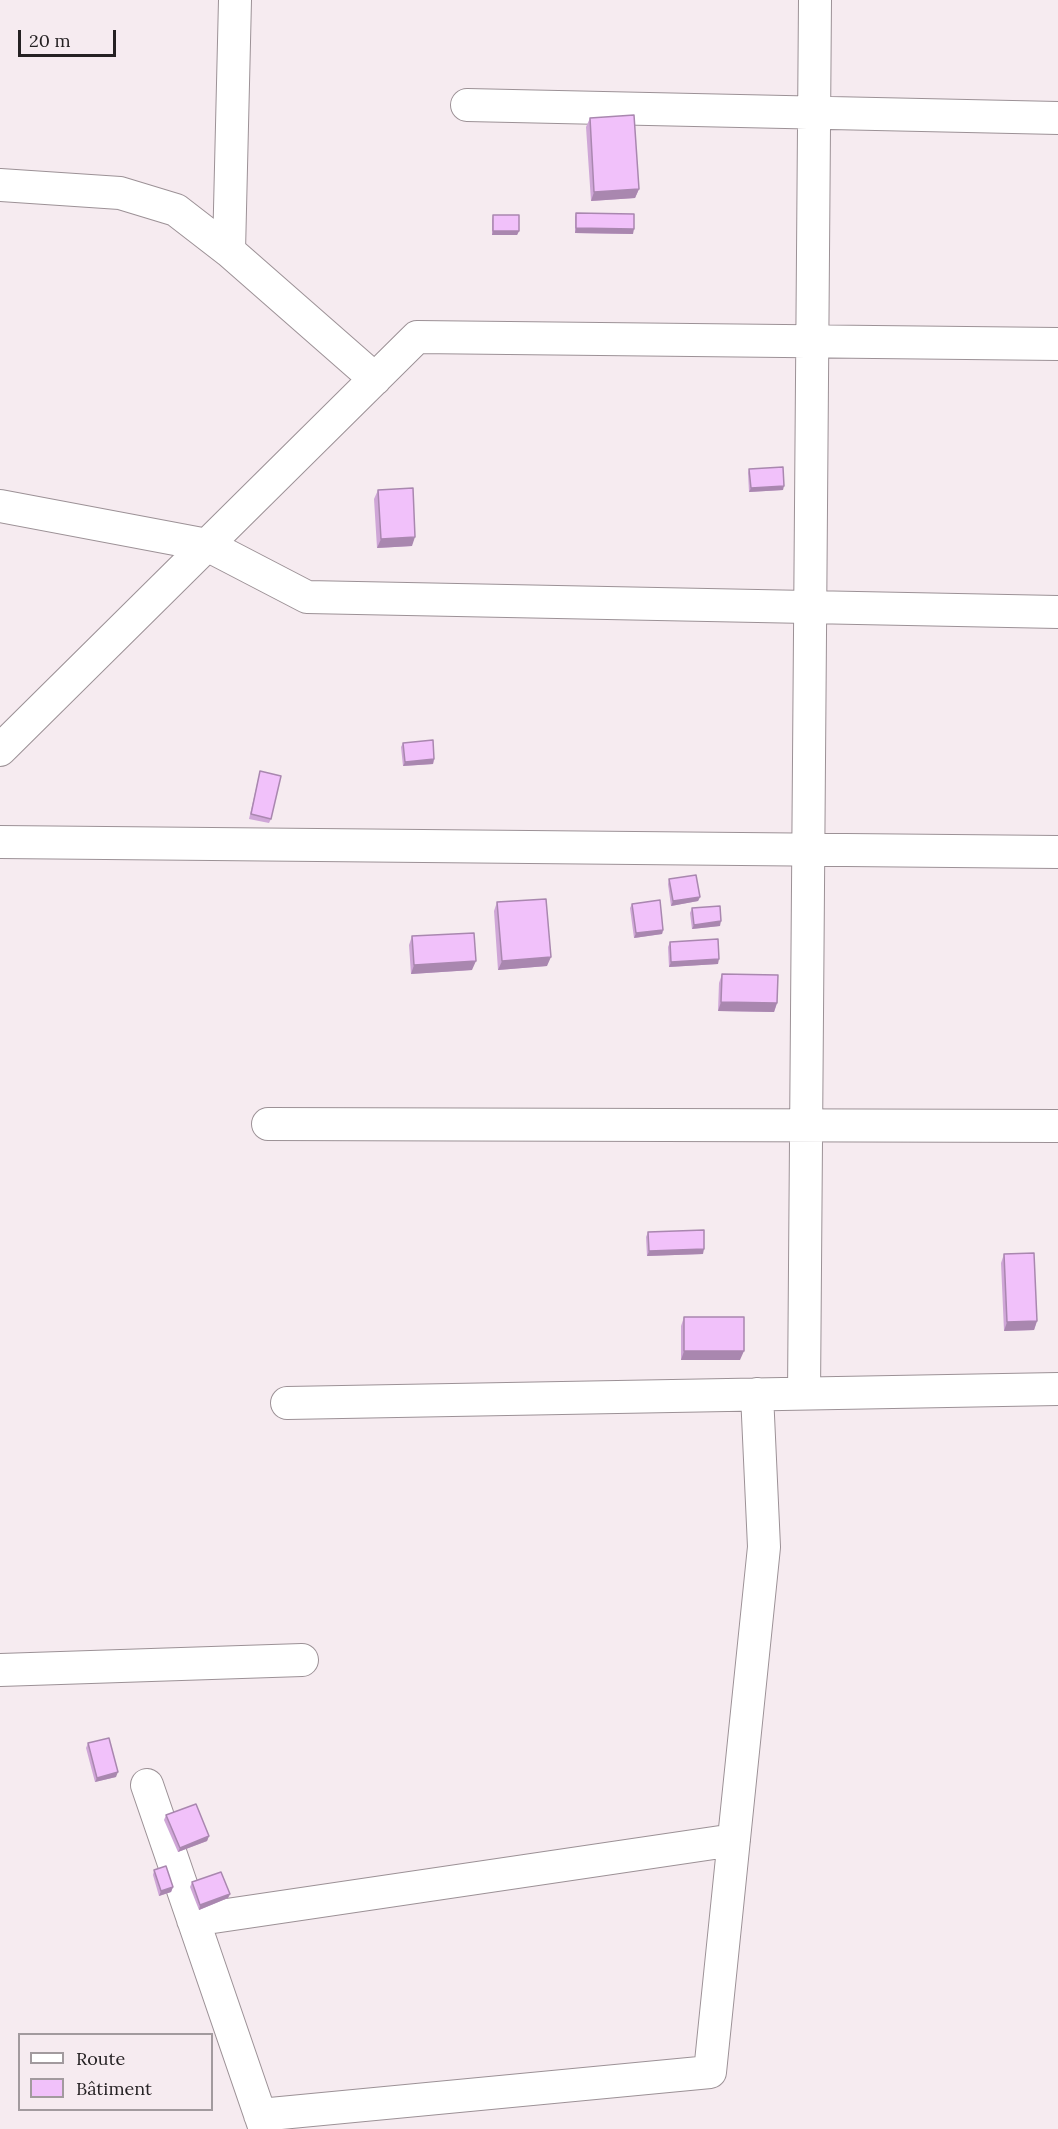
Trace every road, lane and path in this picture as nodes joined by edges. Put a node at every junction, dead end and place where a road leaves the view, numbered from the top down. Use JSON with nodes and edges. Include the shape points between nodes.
{"nodes":[{"id":1,"x":235,"y":0,"type":"edge"},
{"id":2,"x":815,"y":0,"type":"edge"},
{"id":3,"x":467,"y":105,"type":"dead end"},
{"id":4,"x":814,"y":112,"type":"junction"},
{"id":5,"x":1058,"y":118,"type":"edge"},
{"id":6,"x":0,"y":185,"type":"edge"},
{"id":7,"x":229,"y":251,"type":"junction"},
{"id":8,"x":812,"y":342,"type":"junction"},
{"id":9,"x":1058,"y":344,"type":"edge"},
{"id":10,"x":375,"y":379,"type":"junction"},
{"id":11,"x":0,"y":506,"type":"edge"},
{"id":12,"x":207,"y":545,"type":"junction"},
{"id":13,"x":810,"y":607,"type":"junction"},
{"id":14,"x":1058,"y":612,"type":"edge"},
{"id":15,"x":0,"y":750,"type":"edge"},
{"id":16,"x":0,"y":842,"type":"edge"},
{"id":17,"x":808,"y":850,"type":"junction"},
{"id":18,"x":1058,"y":852,"type":"edge"},
{"id":19,"x":268,"y":1124,"type":"dead end"},
{"id":20,"x":806,"y":1125,"type":"junction"},
{"id":21,"x":1058,"y":1126,"type":"edge"},
{"id":22,"x":1058,"y":1389,"type":"edge"},
{"id":23,"x":804,"y":1393,"type":"junction"},
{"id":24,"x":757,"y":1394,"type":"junction"},
{"id":25,"x":287,"y":1403,"type":"dead end"},
{"id":26,"x":302,"y":1660,"type":"dead end"},
{"id":27,"x":0,"y":1670,"type":"edge"},
{"id":28,"x":147,"y":1785,"type":"dead end"},
{"id":29,"x":734,"y":1840,"type":"junction"},
{"id":30,"x":193,"y":1920,"type":"junction"},
{"id":31,"x":262,"y":2122,"type":"edge"}],
"edges":[{"from":1,"to":7,"type":"street"},
{"from":2,"to":4,"type":"street"},
{"from":3,"to":4,"type":"street"},
{"from":4,"to":5,"type":"street"},
{"from":4,"to":8,"type":"street"},
{"from":6,"to":7,"type":"street","via":[[120,193],[176,210]]},
{"from":7,"to":10,"type":"street"},
{"from":8,"to":9,"type":"street"},
{"from":8,"to":10,"type":"street","via":[[417,337]]},
{"from":8,"to":13,"type":"street"},
{"from":10,"to":12,"type":"street"},
{"from":11,"to":12,"type":"street"},
{"from":12,"to":13,"type":"street","via":[[308,597]]},
{"from":12,"to":15,"type":"street"},
{"from":13,"to":14,"type":"street"},
{"from":13,"to":17,"type":"street"},
{"from":16,"to":17,"type":"street"},
{"from":17,"to":18,"type":"street"},
{"from":17,"to":20,"type":"street"},
{"from":19,"to":20,"type":"street"},
{"from":20,"to":21,"type":"street"},
{"from":20,"to":23,"type":"street"},
{"from":22,"to":23,"type":"street"},
{"from":23,"to":24,"type":"street"},
{"from":24,"to":25,"type":"street"},
{"from":24,"to":29,"type":"street","via":[[764,1547]]},
{"from":26,"to":27,"type":"street"},
{"from":28,"to":30,"type":"street"},
{"from":29,"to":30,"type":"street"},
{"from":29,"to":31,"type":"street","via":[[710,2072]]},
{"from":30,"to":31,"type":"street"}]}
